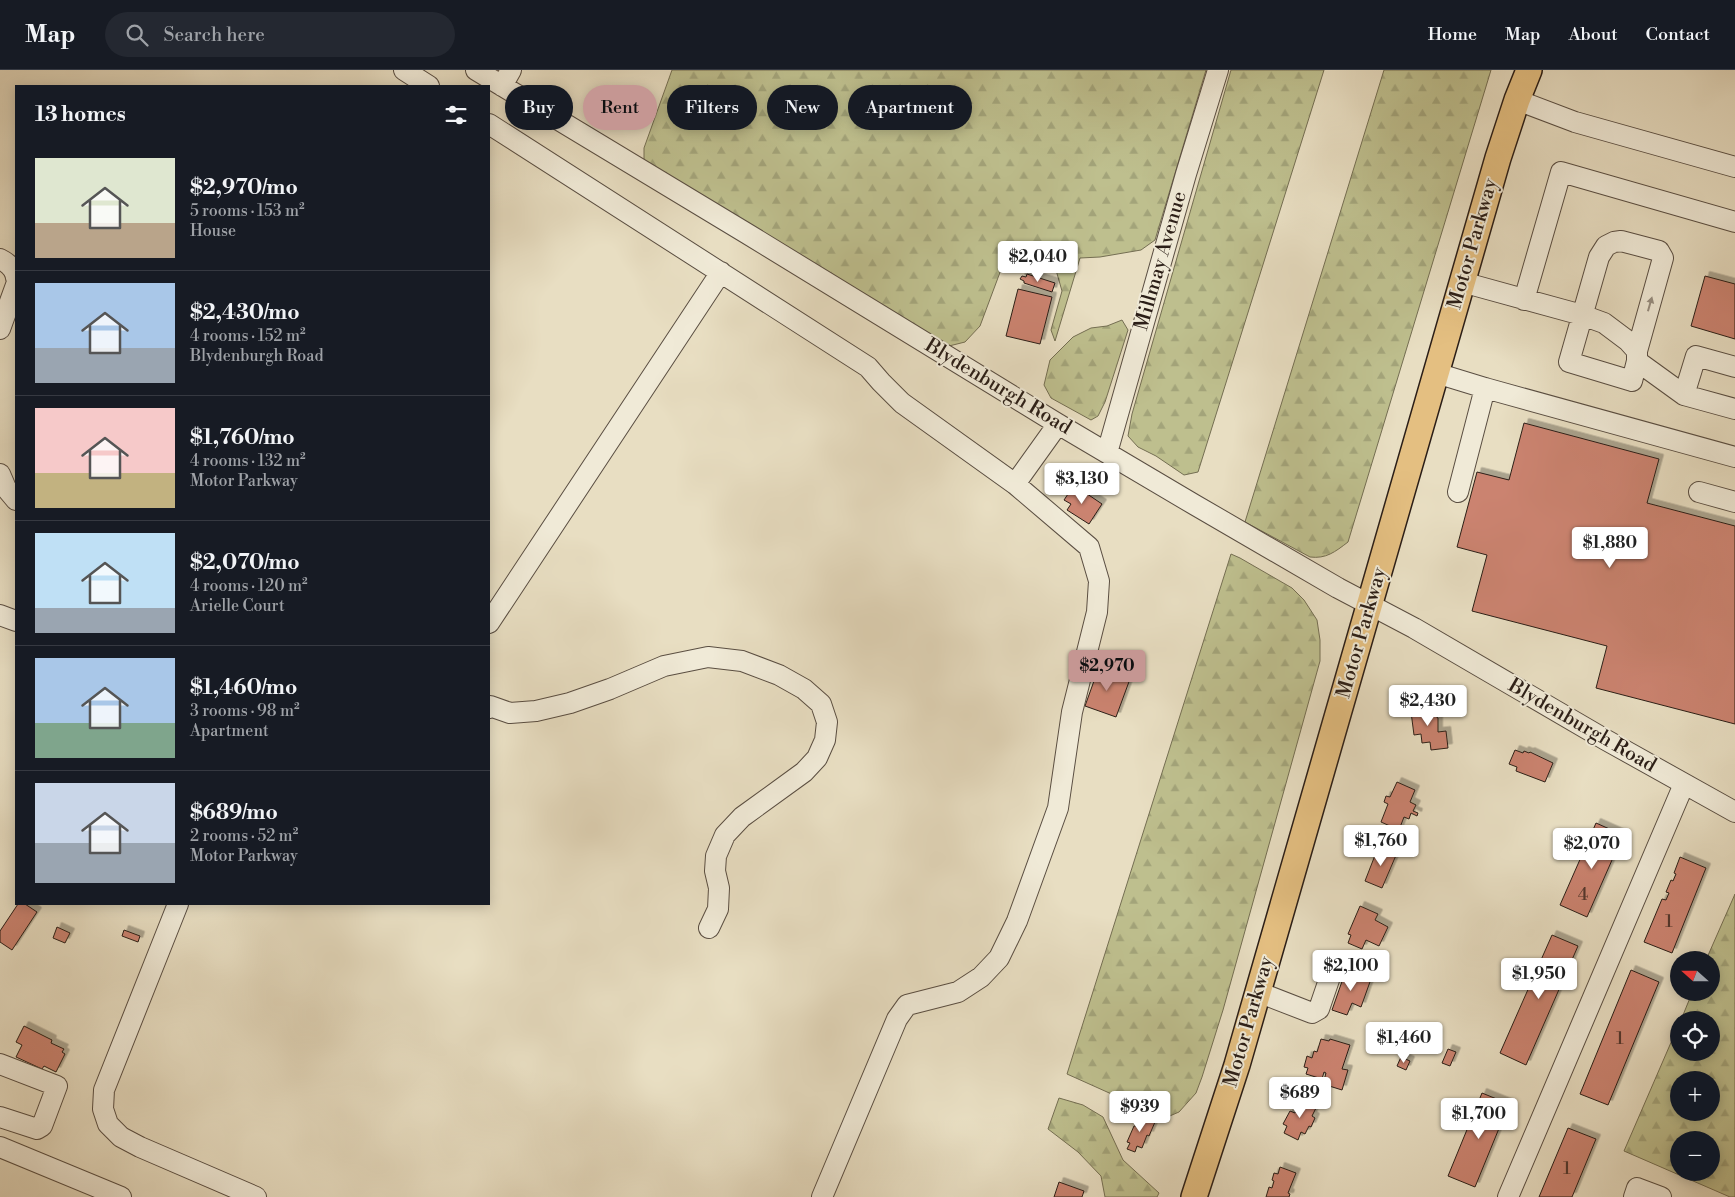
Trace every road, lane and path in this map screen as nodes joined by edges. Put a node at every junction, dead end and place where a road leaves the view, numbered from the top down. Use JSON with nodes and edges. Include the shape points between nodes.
{"nodes":[{"id":1,"x":404,"y":70,"type":"edge"},
{"id":2,"x":476,"y":70,"type":"edge"},
{"id":3,"x":1218,"y":70,"type":"edge"},
{"id":4,"x":1529,"y":70,"type":"edge"},
{"id":5,"x":506,"y":78,"type":"edge"},
{"id":6,"x":427,"y":85,"type":"edge"},
{"id":7,"x":1517,"y":100,"type":"junction"},
{"id":8,"x":490,"y":125,"type":"edge"},
{"id":9,"x":1735,"y":167,"type":"edge"},
{"id":10,"x":1735,"y":222,"type":"edge"},
{"id":11,"x":0,"y":259,"type":"edge"},
{"id":12,"x":15,"y":272,"type":"edge"},
{"id":13,"x":721,"y":272,"type":"junction"},
{"id":14,"x":1462,"y":282,"type":"junction"},
{"id":15,"x":15,"y":290,"type":"edge"},
{"id":16,"x":1524,"y":300,"type":"junction"},
{"id":17,"x":1582,"y":315,"type":"junction"},
{"id":18,"x":8,"y":321,"type":"edge"},
{"id":19,"x":1637,"y":356,"type":"junction"},
{"id":20,"x":1735,"y":367,"type":"edge"},
{"id":21,"x":1436,"y":373,"type":"junction"},
{"id":22,"x":1485,"y":388,"type":"junction"},
{"id":23,"x":1684,"y":395,"type":"junction"},
{"id":24,"x":1735,"y":409,"type":"edge"},
{"id":25,"x":1058,"y":424,"type":"junction"},
{"id":26,"x":1107,"y":453,"type":"junction"},
{"id":27,"x":1735,"y":457,"type":"edge"},
{"id":28,"x":0,"y":474,"type":"edge"},
{"id":29,"x":1014,"y":484,"type":"junction"},
{"id":30,"x":1458,"y":492,"type":"dead end"},
{"id":31,"x":1700,"y":492,"type":"dead end"},
{"id":32,"x":15,"y":499,"type":"edge"},
{"id":33,"x":1735,"y":502,"type":"edge"},
{"id":34,"x":1370,"y":605,"type":"junction"},
{"id":35,"x":0,"y":615,"type":"edge"},
{"id":36,"x":15,"y":621,"type":"edge"},
{"id":37,"x":490,"y":621,"type":"edge"},
{"id":38,"x":490,"y":706,"type":"edge"},
{"id":39,"x":1684,"y":784,"type":"junction"},
{"id":40,"x":1735,"y":812,"type":"edge"},
{"id":41,"x":178,"y":905,"type":"edge"},
{"id":42,"x":710,"y":928,"type":"dead end"},
{"id":43,"x":1332,"y":971,"type":"dead end"},
{"id":44,"x":1258,"y":992,"type":"junction"},
{"id":45,"x":0,"y":1064,"type":"edge"},
{"id":46,"x":0,"y":1118,"type":"edge"},
{"id":47,"x":0,"y":1147,"type":"edge"},
{"id":48,"x":121,"y":1197,"type":"edge"},
{"id":49,"x":256,"y":1197,"type":"edge"},
{"id":50,"x":822,"y":1197,"type":"edge"},
{"id":51,"x":1194,"y":1197,"type":"edge"},
{"id":52,"x":1508,"y":1197,"type":"edge"},
{"id":53,"x":1634,"y":1197,"type":"edge"},
{"id":54,"x":1660,"y":1197,"type":"edge"}],
"edges":[{"from":1,"to":6,"type":"street"},
{"from":2,"to":5,"type":"street","name":"Blydenburgh Road"},
{"from":3,"to":26,"type":"street","name":"Millmay Avenue"},
{"from":4,"to":7,"type":"main road","name":"Motor Parkway"},
{"from":5,"to":25,"type":"street","name":"Blydenburgh Road","via":[[746,232]]},
{"from":7,"to":9,"type":"street","via":[[1575,122]]},
{"from":7,"to":14,"type":"main road","name":"Motor Parkway"},
{"from":8,"to":13,"type":"street"},
{"from":10,"to":16,"type":"street","via":[[1561,172]]},
{"from":11,"to":12,"type":"street"},
{"from":13,"to":29,"type":"street","via":[[868,367],[902,403]]},
{"from":13,"to":37,"type":"street"},
{"from":14,"to":16,"type":"street"},
{"from":14,"to":21,"type":"main road","name":"Motor Parkway"},
{"from":15,"to":18,"type":"street"},
{"from":16,"to":17,"type":"street"},
{"from":17,"to":19,"type":"street","via":[[1604,323],[1628,341]]},
{"from":17,"to":19,"type":"street","via":[[1569,362],[1632,380]]},
{"from":19,"to":17,"type":"street","one_way":true,"via":[[1663,258],[1659,252],[1621,241],[1606,246],[1599,257]]},
{"from":19,"to":23,"type":"street"},
{"from":20,"to":23,"type":"street","via":[[1696,356]]},
{"from":21,"to":22,"type":"street"},
{"from":21,"to":34,"type":"main road","name":"Motor Parkway"},
{"from":22,"to":27,"type":"street"},
{"from":22,"to":30,"type":"street"},
{"from":23,"to":24,"type":"street"},
{"from":25,"to":26,"type":"street","name":"Blydenburgh Road"},
{"from":25,"to":29,"type":"street"},
{"from":26,"to":34,"type":"street","name":"Blydenburgh Road"},
{"from":28,"to":32,"type":"street"},
{"from":29,"to":50,"type":"street","via":[[1089,546],[1099,581],[1097,612],[1072,712],[1058,808],[1017,921],[998,958],[981,977],[958,992],[907,1005],[898,1019]]},
{"from":31,"to":33,"type":"street"},
{"from":34,"to":39,"type":"street","name":"Blydenburgh Road"},
{"from":34,"to":44,"type":"main road","name":"Motor Parkway"},
{"from":35,"to":36,"type":"street"},
{"from":38,"to":42,"type":"street","via":[[510,713],[536,711],[578,700],[664,666],[708,657],[742,661],[779,675],[804,689],[820,704],[827,722],[818,758],[742,817],[725,835],[716,856],[718,909]]},
{"from":39,"to":40,"type":"street","name":"Blydenburgh Road"},
{"from":39,"to":52,"type":"street"},
{"from":41,"to":49,"type":"street","via":[[104,1090],[103,1109],[108,1124],[140,1147]]},
{"from":43,"to":44,"type":"street","via":[[1319,1009],[1312,1013]]},
{"from":44,"to":51,"type":"main road","name":"Motor Parkway","via":[[1230,1091]]},
{"from":45,"to":46,"type":"street","via":[[57,1086],[38,1129]]},
{"from":47,"to":48,"type":"street"},
{"from":53,"to":54,"type":"street","via":[[1637,1188]]}]}
